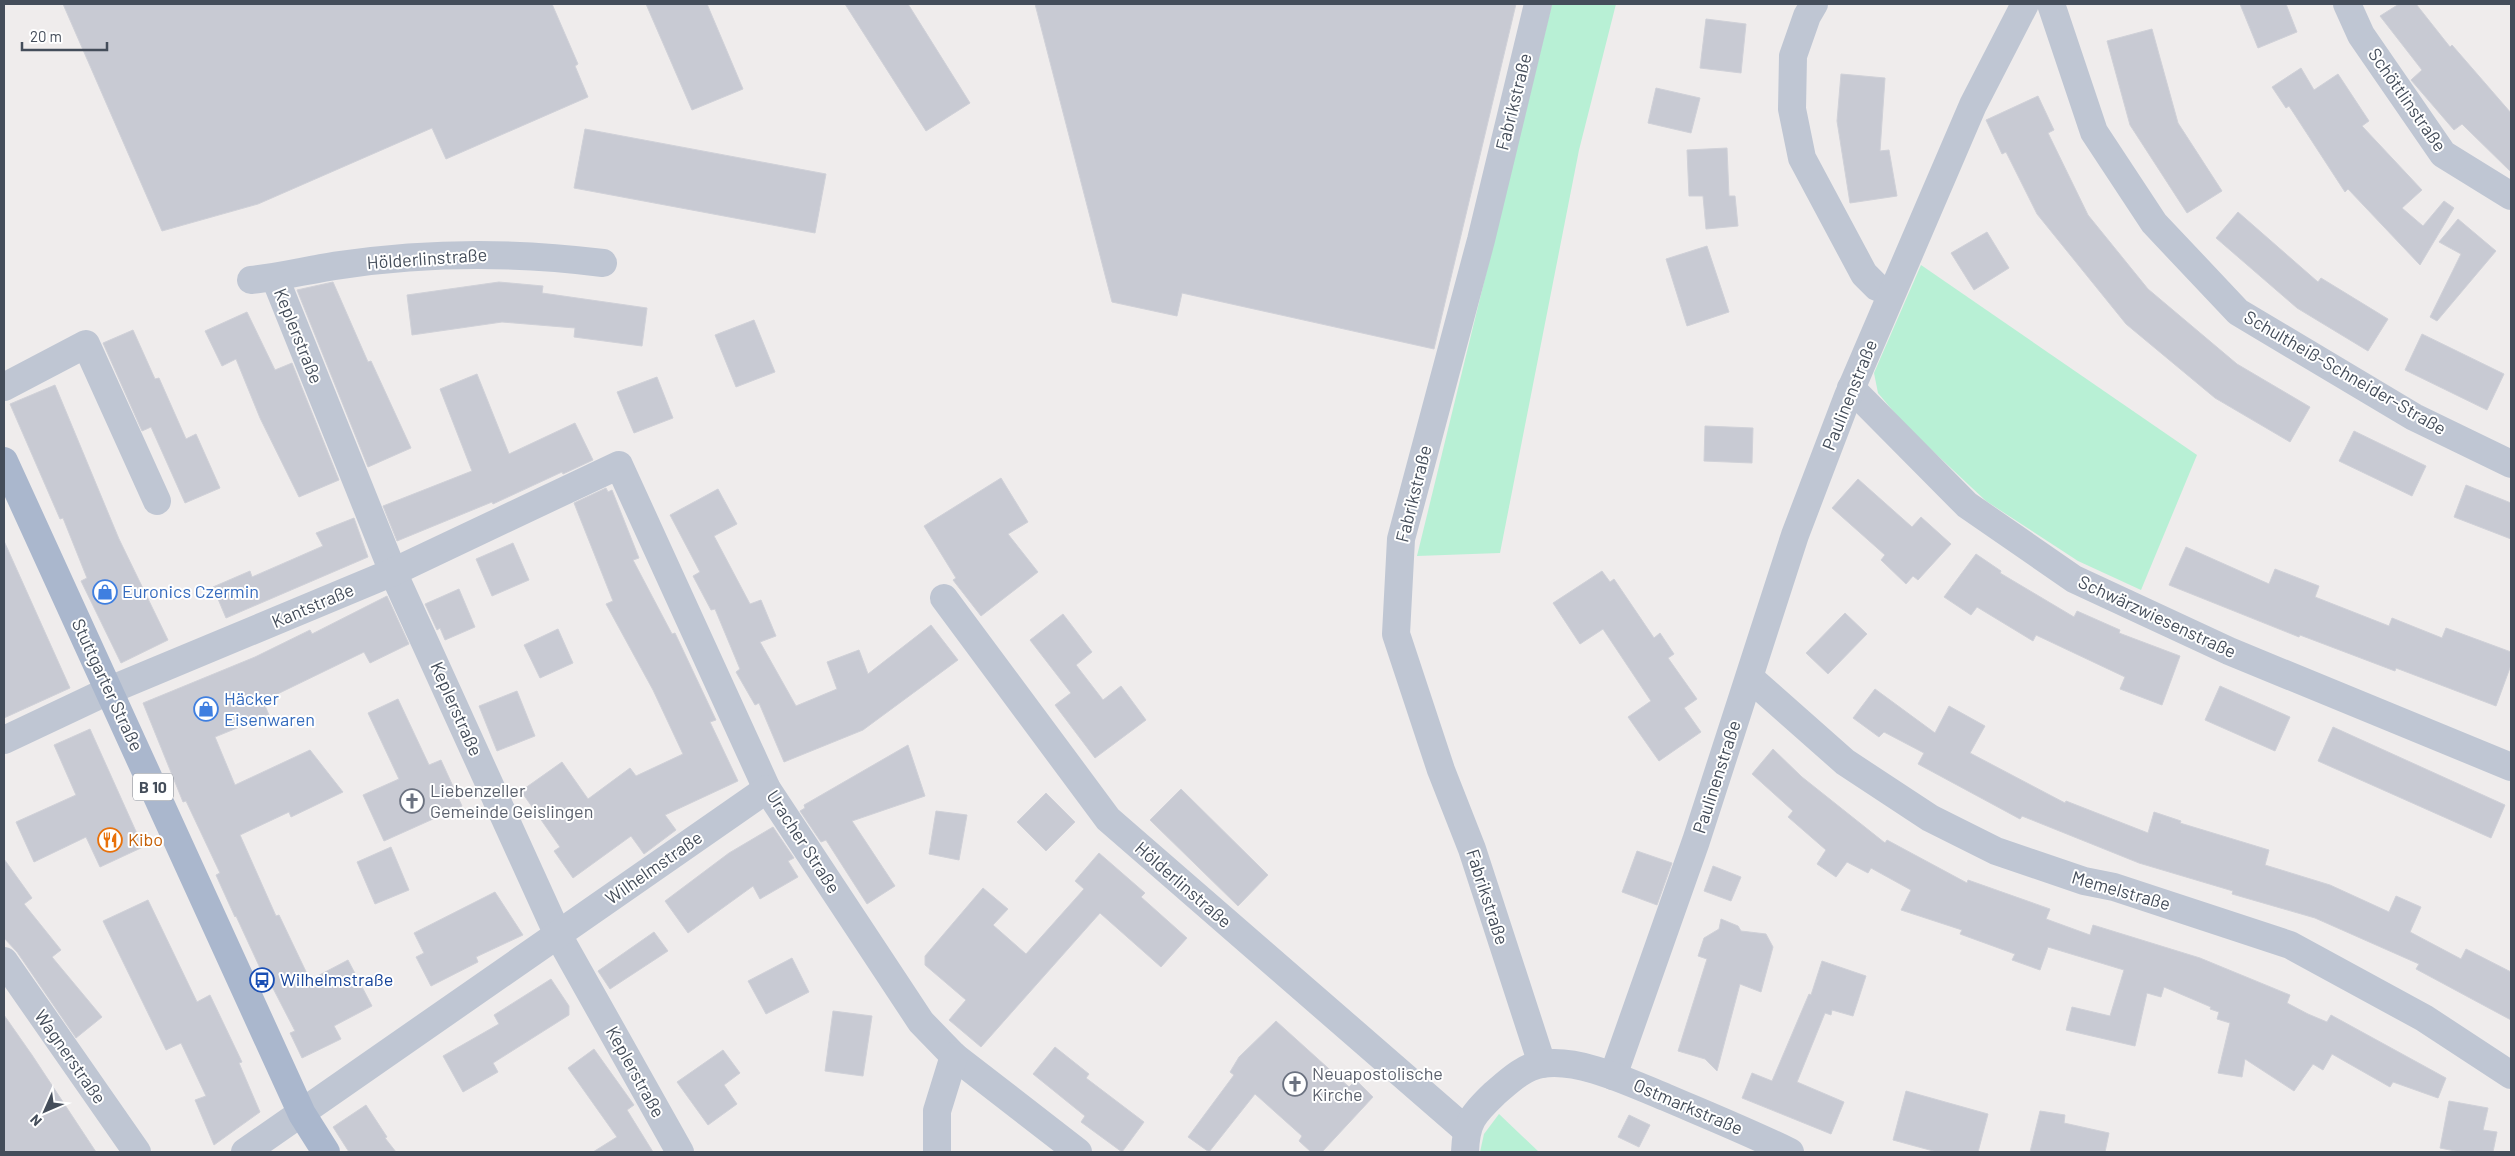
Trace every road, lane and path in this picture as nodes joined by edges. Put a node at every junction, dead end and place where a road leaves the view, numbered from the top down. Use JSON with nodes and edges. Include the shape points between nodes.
{"nodes":[{"id":1,"x":1538,"y":4,"type":"edge"},
{"id":2,"x":1814,"y":4,"type":"edge"},
{"id":3,"x":2024,"y":4,"type":"edge"},
{"id":4,"x":2051,"y":4,"type":"edge"},
{"id":5,"x":2347,"y":4,"type":"edge"},
{"id":6,"x":2511,"y":196,"type":"edge"},
{"id":7,"x":603,"y":263,"type":"dead end"},
{"id":8,"x":263,"y":279,"type":"joint"},
{"id":9,"x":1891,"y":293,"type":"junction"},
{"id":10,"x":4,"y":386,"type":"edge"},
{"id":11,"x":1851,"y":388,"type":"junction"},
{"id":12,"x":4,"y":461,"type":"edge"},
{"id":13,"x":2511,"y":464,"type":"edge"},
{"id":14,"x":619,"y":465,"type":"joint"},
{"id":15,"x":158,"y":500,"type":"dead end"},
{"id":16,"x":394,"y":572,"type":"junction"},
{"id":17,"x":944,"y":598,"type":"dead end"},
{"id":18,"x":1750,"y":678,"type":"junction"},
{"id":19,"x":110,"y":690,"type":"junction"},
{"id":20,"x":4,"y":740,"type":"edge"},
{"id":21,"x":2511,"y":767,"type":"edge"},
{"id":22,"x":767,"y":789,"type":"junction"},
{"id":23,"x":558,"y":936,"type":"junction"},
{"id":24,"x":4,"y":961,"type":"edge"},
{"id":25,"x":954,"y":1056,"type":"junction"},
{"id":26,"x":1542,"y":1064,"type":"junction"},
{"id":27,"x":2511,"y":1075,"type":"edge"},
{"id":28,"x":1613,"y":1076,"type":"junction"},
{"id":29,"x":302,"y":1114,"type":"junction"},
{"id":30,"x":1465,"y":1141,"type":"edge"},
{"id":31,"x":137,"y":1152,"type":"edge"},
{"id":32,"x":245,"y":1152,"type":"edge"},
{"id":33,"x":326,"y":1152,"type":"edge"},
{"id":34,"x":680,"y":1152,"type":"edge"},
{"id":35,"x":937,"y":1152,"type":"edge"},
{"id":36,"x":1078,"y":1152,"type":"edge"},
{"id":37,"x":1790,"y":1152,"type":"edge"}],
"edges":[{"from":1,"to":26,"type":"street","name":"Fabrikstraße","via":[[1481,240],[1401,539],[1396,634],[1441,770],[1472,849]]},
{"from":2,"to":9,"type":"street","via":[[1793,56],[1792,109],[1802,158],[1864,274],[1877,287]]},
{"from":3,"to":9,"type":"street","name":"Paulinenstraße","via":[[1973,105]]},
{"from":4,"to":13,"type":"street","name":"Schultheiß-Schneider-Straße","via":[[2094,132],[2154,223],[2238,312],[2414,417]]},
{"from":5,"to":6,"type":"street","name":"Schöttlinstraße","via":[[2361,35],[2443,154]]},
{"from":7,"to":8,"type":"street","name":"Hölderlinstraße","via":[[494,254],[432,256],[341,265]]},
{"from":8,"to":16,"type":"street","name":"Keplerstraße"},
{"from":9,"to":11,"type":"street","name":"Paulinenstraße"},
{"from":10,"to":15,"type":"street","via":[[86,344]]},
{"from":11,"to":18,"type":"street","name":"Paulinenstraße","via":[[1795,535]]},
{"from":11,"to":21,"type":"street","name":"Schwärzwiesenstraße","via":[[1967,505],[2074,579],[2229,651]]},
{"from":12,"to":19,"type":"main road","name":"Stuttgarter Straße","number":"B 10"},
{"from":14,"to":16,"type":"street","name":"Kantstraße"},
{"from":14,"to":22,"type":"street","name":"Uracher Straße"},
{"from":16,"to":19,"type":"street","name":"Kantstraße"},
{"from":16,"to":23,"type":"street","name":"Keplerstraße"},
{"from":17,"to":30,"type":"street","name":"Hölderlinstraße","via":[[1108,819]]},
{"from":18,"to":27,"type":"street","name":"Memelstraße","via":[[1845,762],[1930,818],[1996,851],[2290,945],[2424,1018]]},
{"from":18,"to":28,"type":"street","name":"Paulinenstraße"},
{"from":19,"to":20,"type":"street","name":"Kantstraße"},
{"from":19,"to":29,"type":"main road","name":"Stuttgarter Straße","number":"B 10"},
{"from":22,"to":23,"type":"street","name":"Wilhelmstraße"},
{"from":22,"to":25,"type":"street","name":"Uracher Straße","via":[[921,1022]]},
{"from":23,"to":29,"type":"street","name":"Wilhelmstraße"},
{"from":23,"to":34,"type":"street","name":"Keplerstraße"},
{"from":24,"to":31,"type":"street","name":"Wagnerstraße"},
{"from":25,"to":35,"type":"street","via":[[937,1111]]},
{"from":25,"to":36,"type":"street","name":"Uracher Straße"},
{"from":26,"to":28,"type":"street","via":[[1575,1065]]},
{"from":26,"to":30,"type":"street","via":[[1516,1075],[1477,1111]]},
{"from":28,"to":37,"type":"street","name":"Ostmarkstraße"},
{"from":29,"to":32,"type":"street","name":"Wilhelmstraße"},
{"from":29,"to":33,"type":"main road","name":"Stuttgarter Straße","number":"B 10"}]}
